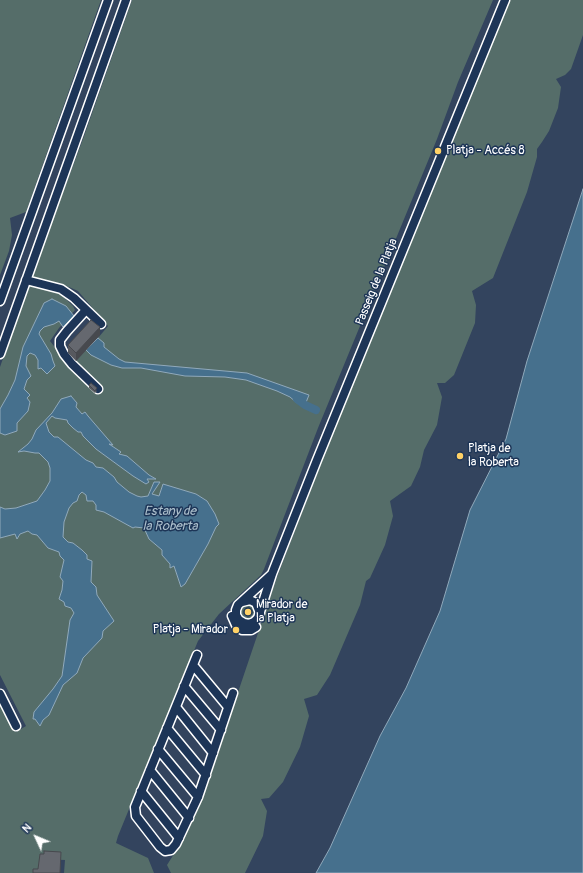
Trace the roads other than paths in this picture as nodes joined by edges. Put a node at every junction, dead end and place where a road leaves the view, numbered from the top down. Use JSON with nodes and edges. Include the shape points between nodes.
{"nodes":[{"id":1,"x":108,"y":0,"type":"edge"},
{"id":2,"x":126,"y":0,"type":"edge"},
{"id":3,"x":505,"y":0,"type":"edge"},
{"id":4,"x":26,"y":280,"type":"junction"},
{"id":5,"x":0,"y":300,"type":"edge"},
{"id":6,"x":86,"y":310,"type":"junction"},
{"id":7,"x":101,"y":324,"type":"dead end"},
{"id":8,"x":0,"y":354,"type":"edge"},
{"id":9,"x":98,"y":389,"type":"edge"},
{"id":10,"x":272,"y":574,"type":"junction"},
{"id":11,"x":242,"y":602,"type":"junction"},
{"id":12,"x":232,"y":611,"type":"dead end"},
{"id":13,"x":260,"y":613,"type":"junction"},
{"id":14,"x":256,"y":626,"type":"dead end"},
{"id":15,"x":197,"y":654,"type":"dead end"},
{"id":16,"x":193,"y":665,"type":"junction"},
{"id":17,"x":184,"y":686,"type":"junction"},
{"id":18,"x":233,"y":693,"type":"dead end"},
{"id":19,"x":0,"y":694,"type":"edge"},
{"id":20,"x":176,"y":707,"type":"junction"},
{"id":21,"x":228,"y":707,"type":"junction"},
{"id":22,"x":16,"y":726,"type":"dead end"},
{"id":23,"x":167,"y":728,"type":"junction"},
{"id":24,"x":221,"y":730,"type":"junction"},
{"id":25,"x":158,"y":749,"type":"junction"},
{"id":26,"x":213,"y":753,"type":"junction"},
{"id":27,"x":150,"y":770,"type":"junction"},
{"id":28,"x":206,"y":775,"type":"junction"},
{"id":29,"x":141,"y":791,"type":"junction"},
{"id":30,"x":198,"y":797,"type":"junction"},
{"id":31,"x":189,"y":818,"type":"junction"},
{"id":32,"x":179,"y":838,"type":"junction"}],
"edges":[{"from":1,"to":5,"type":"street"},
{"from":2,"to":4,"type":"street"},
{"from":3,"to":10,"type":"street","name":"Passeig de la Platja"},
{"from":4,"to":6,"type":"street","via":[[61,289]]},
{"from":4,"to":8,"type":"street"},
{"from":6,"to":7,"type":"street"},
{"from":6,"to":9,"type":"street","via":[[67,330],[60,340],[60,346],[72,364]]},
{"from":10,"to":11,"type":"street","name":"Passeig de la Platja"},
{"from":10,"to":13,"type":"street","name":"Passeig de la Platja"},
{"from":11,"to":13,"type":"street","via":[[250,600],[256,603]]},
{"from":11,"to":13,"type":"street","via":[[236,610],[239,620],[249,624],[254,622]]},
{"from":12,"to":14,"type":"street","via":[[239,628],[247,631]]},
{"from":15,"to":16,"type":"street"},
{"from":16,"to":17,"type":"street"},
{"from":16,"to":21,"type":"street"},
{"from":17,"to":20,"type":"street"},
{"from":17,"to":24,"type":"street"},
{"from":18,"to":21,"type":"street"},
{"from":19,"to":22,"type":"street"},
{"from":20,"to":23,"type":"street"},
{"from":20,"to":26,"type":"street"},
{"from":21,"to":24,"type":"street"},
{"from":23,"to":25,"type":"street"},
{"from":23,"to":28,"type":"street"},
{"from":24,"to":26,"type":"street"},
{"from":25,"to":27,"type":"street"},
{"from":25,"to":30,"type":"street"},
{"from":26,"to":28,"type":"street"},
{"from":27,"to":29,"type":"street"},
{"from":27,"to":31,"type":"street"},
{"from":28,"to":30,"type":"street"},
{"from":29,"to":32,"type":"street"},
{"from":29,"to":32,"type":"street","via":[[135,807],[136,816],[160,847],[165,851],[171,850]]},
{"from":30,"to":31,"type":"street"},
{"from":31,"to":32,"type":"street"}]}
